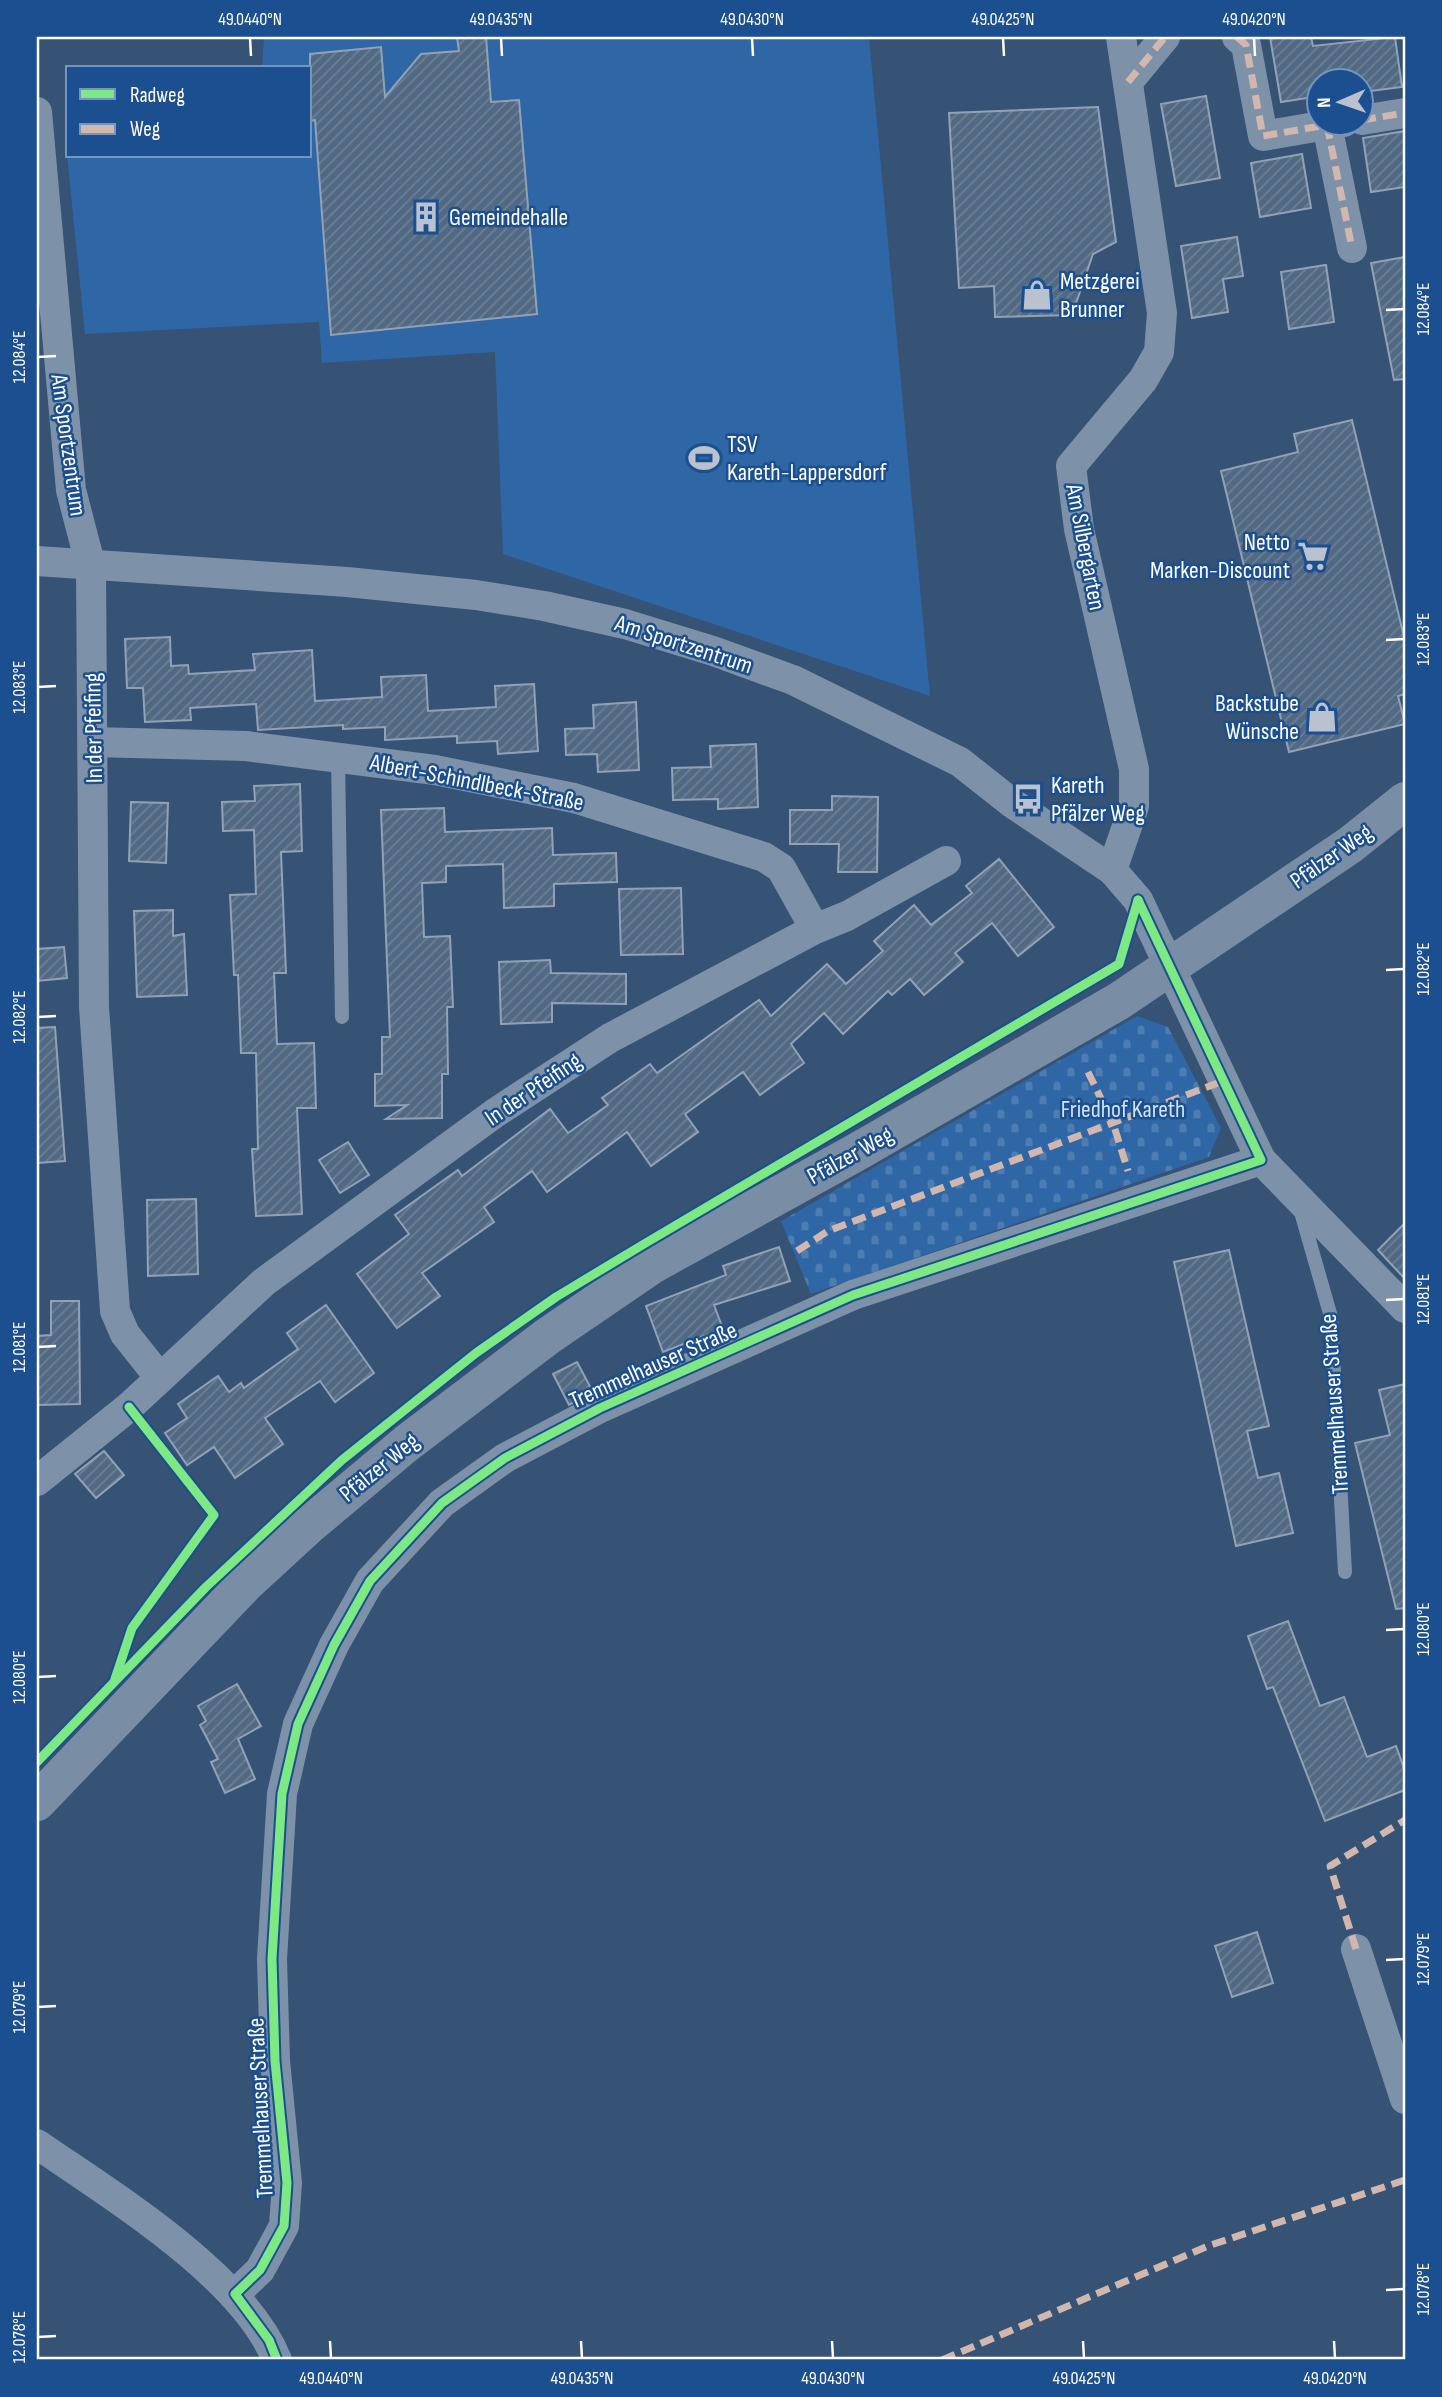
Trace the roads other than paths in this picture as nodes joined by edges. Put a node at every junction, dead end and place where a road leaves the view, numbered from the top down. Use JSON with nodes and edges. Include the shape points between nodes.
{"nodes":[{"id":1,"x":1121,"y":37,"type":"edge"},
{"id":2,"x":1165,"y":37,"type":"edge"},
{"id":3,"x":1237,"y":37,"type":"edge"},
{"id":4,"x":1128,"y":82,"type":"junction"},
{"id":5,"x":37,"y":112,"type":"edge"},
{"id":6,"x":1405,"y":113,"type":"edge"},
{"id":7,"x":1376,"y":118,"type":"edge"},
{"id":8,"x":1306,"y":129,"type":"edge"},
{"id":9,"x":1338,"y":136,"type":"edge"},
{"id":10,"x":1352,"y":248,"type":"dead end"},
{"id":11,"x":37,"y":561,"type":"edge"},
{"id":12,"x":91,"y":567,"type":"junction"},
{"id":13,"x":93,"y":742,"type":"junction"},
{"id":14,"x":338,"y":758,"type":"junction"},
{"id":15,"x":1405,"y":801,"type":"edge"},
{"id":16,"x":946,"y":860,"type":"dead end"},
{"id":17,"x":1112,"y":870,"type":"junction"},
{"id":18,"x":815,"y":929,"type":"junction"},
{"id":19,"x":1168,"y":968,"type":"junction"},
{"id":20,"x":342,"y":1017,"type":"dead end"},
{"id":21,"x":1261,"y":1160,"type":"junction"},
{"id":22,"x":1297,"y":1197,"type":"junction"},
{"id":23,"x":1405,"y":1308,"type":"edge"},
{"id":24,"x":160,"y":1378,"type":"junction"},
{"id":25,"x":37,"y":1481,"type":"edge"},
{"id":26,"x":1345,"y":1572,"type":"dead end"},
{"id":27,"x":41,"y":1796,"type":"edge"},
{"id":28,"x":1356,"y":1949,"type":"dead end"},
{"id":29,"x":1405,"y":2099,"type":"edge"},
{"id":30,"x":37,"y":2144,"type":"edge"},
{"id":31,"x":236,"y":2294,"type":"junction"},
{"id":32,"x":277,"y":2360,"type":"edge"}],
"edges":[{"from":1,"to":4,"type":"street","name":"Am Silbergarten"},
{"from":2,"to":4,"type":"street"},
{"from":3,"to":8,"type":"street","via":[[1246,45],[1263,136]]},
{"from":4,"to":17,"type":"street","name":"Am Silbergarten","via":[[1162,313],[1159,352],[1143,380],[1071,466],[1079,529],[1134,769],[1134,806]]},
{"from":5,"to":12,"type":"street","name":"Am Sportzentrum","via":[[71,490]]},
{"from":6,"to":7,"type":"street"},
{"from":9,"to":10,"type":"street"},
{"from":11,"to":12,"type":"street","name":"Am Sportzentrum"},
{"from":12,"to":13,"type":"street","name":"In der Pfeifing"},
{"from":12,"to":17,"type":"street","name":"Am Sportzentrum","via":[[347,582],[463,594],[625,624],[713,650],[793,680],[960,762]]},
{"from":13,"to":14,"type":"street","name":"Albert-Schindlbeck-Straße","via":[[246,746]]},
{"from":13,"to":24,"type":"street","name":"In der Pfeifing","via":[[94,1007],[115,1311],[125,1334]]},
{"from":14,"to":18,"type":"street","name":"Albert-Schindlbeck-Straße","via":[[435,770],[574,798],[764,857],[781,868]]},
{"from":14,"to":20,"type":"lane"},
{"from":15,"to":19,"type":"street","name":"Pfälzer Weg","via":[[1350,845]]},
{"from":16,"to":18,"type":"street","name":"In der Pfeifing"},
{"from":17,"to":19,"type":"street","name":"Am Sportzentrum","via":[[1138,900]]},
{"from":18,"to":24,"type":"street","name":"In der Pfeifing","via":[[610,1038],[495,1113],[264,1282]]},
{"from":19,"to":21,"type":"street","name":"Tremmelhauser Straße"},
{"from":19,"to":27,"type":"street","name":"Pfälzer Weg","via":[[855,1153],[652,1265],[494,1377],[307,1526]]},
{"from":21,"to":22,"type":"street","name":"Tremmelhauser Straße"},
{"from":21,"to":31,"type":"street","name":"Tremmelhauser Straße","via":[[853,1295],[600,1408],[505,1458],[442,1503],[370,1581],[303,1712],[282,1794],[272,1959],[275,2061],[287,2183],[284,2226],[260,2270]]},
{"from":22,"to":23,"type":"street","name":"Tremmelhauser Straße"},
{"from":22,"to":26,"type":"lane","name":"Tremmelhauser Straße","via":[[1331,1317]]},
{"from":24,"to":25,"type":"street","name":"In der Pfeifing"},
{"from":28,"to":29,"type":"street"},
{"from":30,"to":31,"type":"street","via":[[131,2208]]},
{"from":31,"to":32,"type":"street","via":[[269,2340]]}]}
